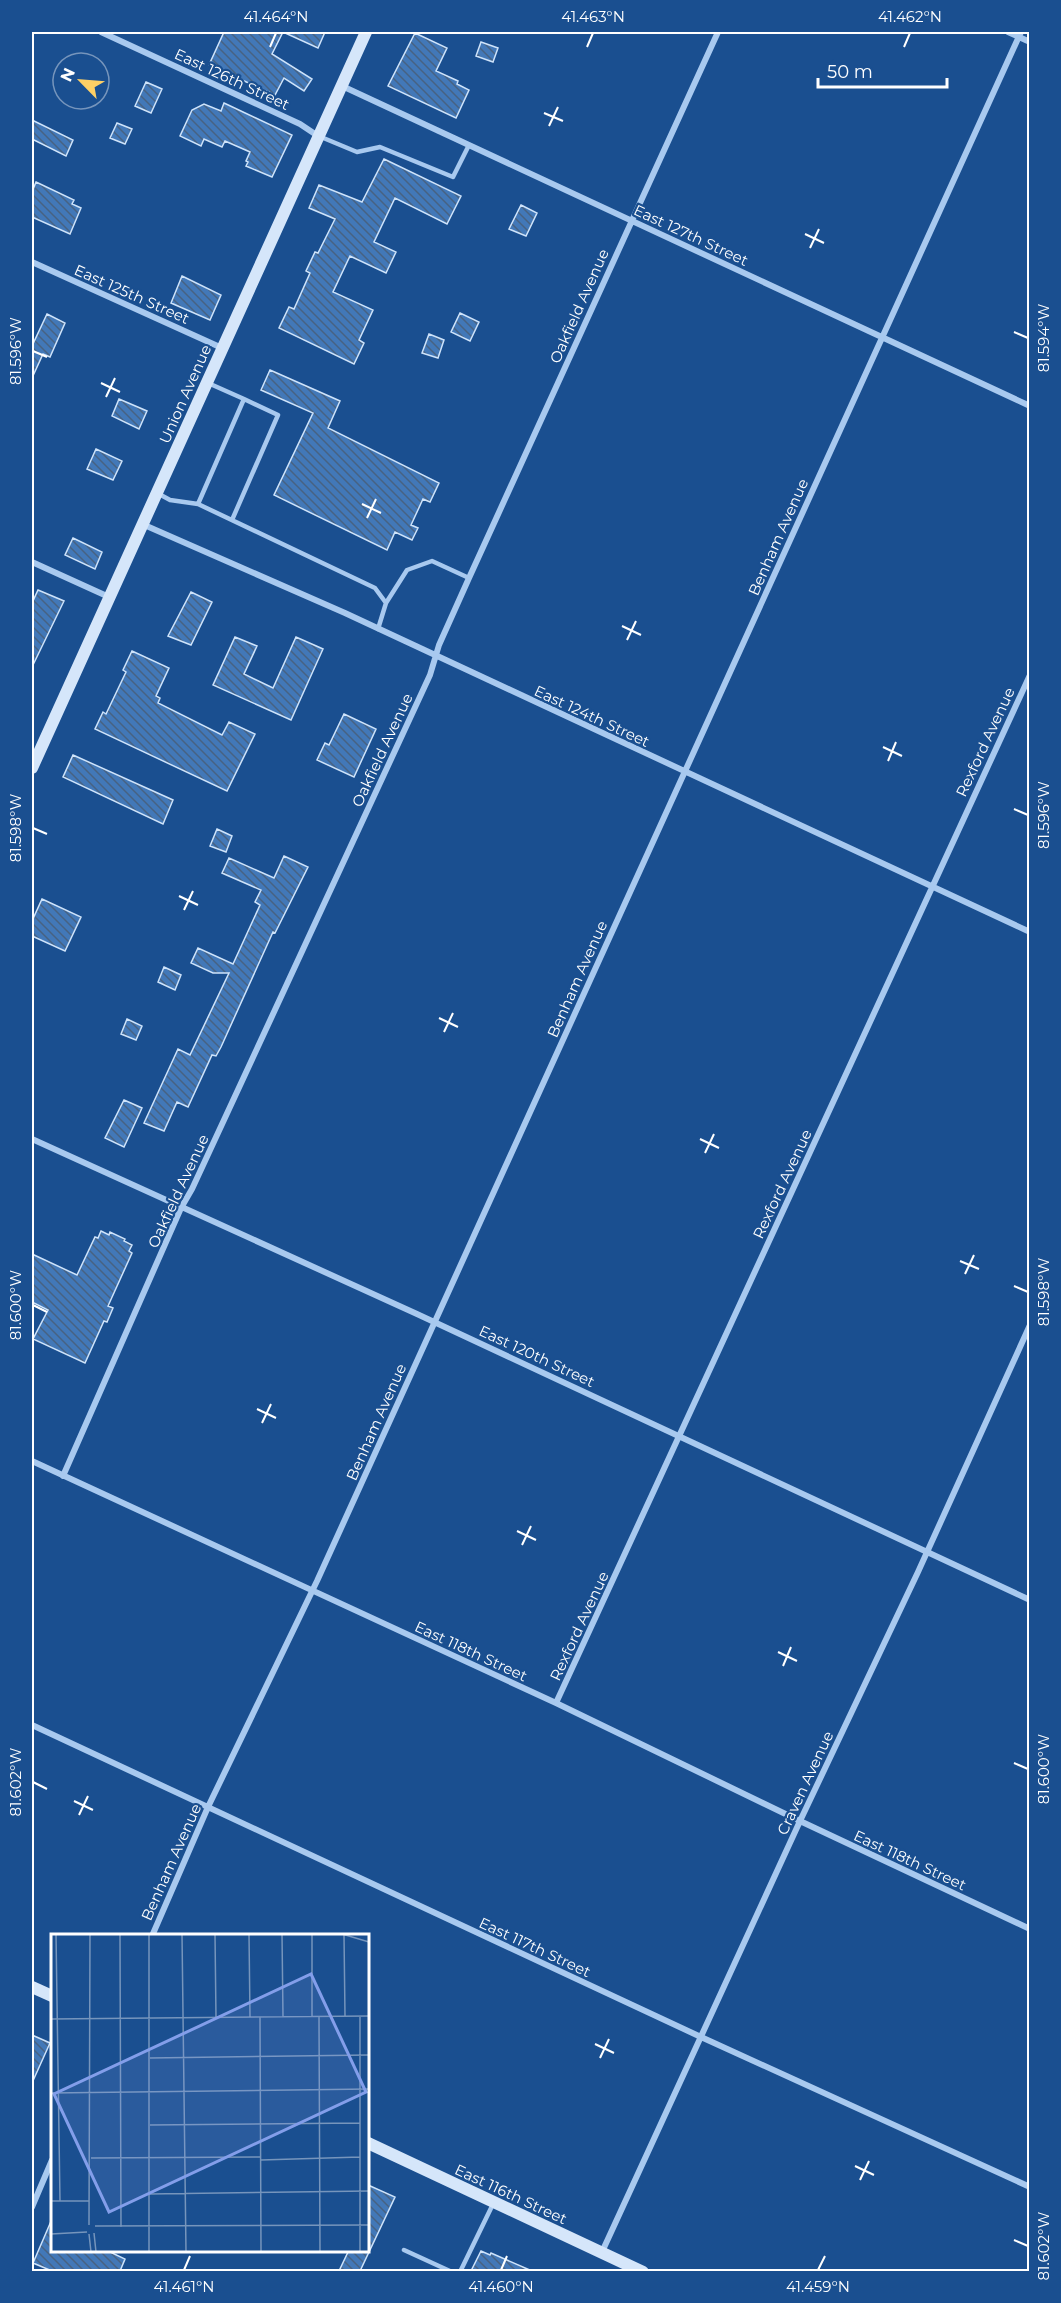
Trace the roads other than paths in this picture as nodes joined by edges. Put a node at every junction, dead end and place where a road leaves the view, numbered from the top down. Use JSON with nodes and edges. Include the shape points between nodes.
{"nodes":[{"id":1,"x":102,"y":32,"type":"edge"},
{"id":2,"x":366,"y":32,"type":"edge"},
{"id":3,"x":718,"y":32,"type":"edge"},
{"id":4,"x":1008,"y":32,"type":"edge"},
{"id":5,"x":1020,"y":34,"type":"edge"},
{"id":6,"x":1029,"y":42,"type":"edge"},
{"id":7,"x":342,"y":86,"type":"junction"},
{"id":8,"x":318,"y":136,"type":"junction"},
{"id":9,"x":469,"y":145,"type":"junction"},
{"id":10,"x":631,"y":220,"type":"junction"},
{"id":11,"x":32,"y":262,"type":"edge"},
{"id":12,"x":882,"y":337,"type":"junction"},
{"id":13,"x":222,"y":348,"type":"junction"},
{"id":14,"x":207,"y":382,"type":"junction"},
{"id":15,"x":244,"y":399,"type":"junction"},
{"id":16,"x":1029,"y":406,"type":"edge"},
{"id":17,"x":157,"y":493,"type":"junction"},
{"id":18,"x":198,"y":504,"type":"junction"},
{"id":19,"x":232,"y":520,"type":"junction"},
{"id":20,"x":142,"y":524,"type":"junction"},
{"id":21,"x":32,"y":562,"type":"edge"},
{"id":22,"x":469,"y":578,"type":"junction"},
{"id":23,"x":109,"y":597,"type":"junction"},
{"id":24,"x":386,"y":603,"type":"junction"},
{"id":25,"x":378,"y":629,"type":"junction"},
{"id":26,"x":436,"y":657,"type":"junction"},
{"id":27,"x":1029,"y":675,"type":"edge"},
{"id":28,"x":32,"y":768,"type":"edge"},
{"id":29,"x":684,"y":772,"type":"junction"},
{"id":30,"x":931,"y":887,"type":"junction"},
{"id":31,"x":1029,"y":932,"type":"edge"},
{"id":32,"x":32,"y":1139,"type":"edge"},
{"id":33,"x":182,"y":1208,"type":"junction"},
{"id":34,"x":434,"y":1322,"type":"junction"},
{"id":35,"x":1029,"y":1324,"type":"edge"},
{"id":36,"x":681,"y":1437,"type":"junction"},
{"id":37,"x":32,"y":1461,"type":"edge"},
{"id":38,"x":63,"y":1476,"type":"junction"},
{"id":39,"x":926,"y":1551,"type":"junction"},
{"id":40,"x":311,"y":1592,"type":"junction"},
{"id":41,"x":1029,"y":1600,"type":"edge"},
{"id":42,"x":556,"y":1703,"type":"junction"},
{"id":43,"x":32,"y":1725,"type":"edge"},
{"id":44,"x":208,"y":1807,"type":"junction"},
{"id":45,"x":800,"y":1821,"type":"junction"},
{"id":46,"x":1029,"y":1929,"type":"edge"},
{"id":47,"x":152,"y":1934,"type":"edge"},
{"id":48,"x":32,"y":1987,"type":"edge"},
{"id":49,"x":51,"y":1996,"type":"edge"},
{"id":50,"x":701,"y":2037,"type":"junction"},
{"id":51,"x":369,"y":2143,"type":"edge"},
{"id":52,"x":51,"y":2162,"type":"edge"},
{"id":53,"x":1029,"y":2187,"type":"edge"},
{"id":54,"x":494,"y":2202,"type":"junction"},
{"id":55,"x":32,"y":2207,"type":"edge"},
{"id":56,"x":404,"y":2250,"type":"dead end"},
{"id":57,"x":602,"y":2252,"type":"junction"},
{"id":58,"x":452,"y":2271,"type":"edge"},
{"id":59,"x":460,"y":2271,"type":"edge"},
{"id":60,"x":643,"y":2271,"type":"edge"}],
"edges":[{"from":1,"to":8,"type":"street","name":"East 126th Street","via":[[300,124]]},
{"from":2,"to":7,"type":"main road","name":"Union Avenue"},
{"from":3,"to":10,"type":"street","name":"Oakfield Avenue"},
{"from":4,"to":5,"type":"street"},
{"from":5,"to":6,"type":"street"},
{"from":5,"to":12,"type":"street","name":"Benham Avenue"},
{"from":7,"to":8,"type":"main road","name":"Union Avenue"},
{"from":7,"to":9,"type":"street","name":"East 127th Street"},
{"from":8,"to":9,"type":"lane","via":[[357,152],[380,147],[453,177]]},
{"from":8,"to":13,"type":"main road","name":"Union Avenue"},
{"from":9,"to":10,"type":"street","name":"East 127th Street"},
{"from":10,"to":12,"type":"street","name":"East 127th Street"},
{"from":10,"to":22,"type":"street","name":"Oakfield Avenue"},
{"from":11,"to":13,"type":"street","name":"East 125th Street"},
{"from":12,"to":16,"type":"street","name":"East 127th Street"},
{"from":12,"to":29,"type":"street","name":"Benham Avenue"},
{"from":13,"to":14,"type":"main road","name":"Union Avenue"},
{"from":14,"to":15,"type":"lane"},
{"from":14,"to":17,"type":"main road","name":"Union Avenue"},
{"from":15,"to":18,"type":"lane"},
{"from":15,"to":19,"type":"lane","via":[[278,415]]},
{"from":17,"to":18,"type":"lane","via":[[170,500]]},
{"from":17,"to":20,"type":"main road","name":"Union Avenue"},
{"from":18,"to":19,"type":"lane"},
{"from":19,"to":24,"type":"lane","via":[[375,588]]},
{"from":20,"to":23,"type":"main road","name":"Union Avenue"},
{"from":20,"to":25,"type":"street","name":"East 124th Street"},
{"from":21,"to":23,"type":"street"},
{"from":22,"to":24,"type":"lane","via":[[432,561],[407,570]]},
{"from":22,"to":26,"type":"street","name":"Oakfield Avenue"},
{"from":23,"to":28,"type":"main road","name":"Union Avenue"},
{"from":24,"to":25,"type":"lane"},
{"from":25,"to":26,"type":"street","name":"East 124th Street"},
{"from":26,"to":29,"type":"street","name":"East 124th Street"},
{"from":26,"to":33,"type":"street","name":"Oakfield Avenue"},
{"from":27,"to":30,"type":"street","name":"Rexford Avenue"},
{"from":29,"to":30,"type":"street","name":"East 124th Street"},
{"from":29,"to":34,"type":"street","name":"Benham Avenue"},
{"from":30,"to":31,"type":"street","name":"East 124th Street"},
{"from":30,"to":36,"type":"street","name":"Rexford Avenue"},
{"from":32,"to":33,"type":"street","name":"East 120th Street"},
{"from":33,"to":34,"type":"street","name":"East 120th Street"},
{"from":33,"to":38,"type":"street","name":"Oakfield Avenue"},
{"from":34,"to":36,"type":"street","name":"East 120th Street"},
{"from":34,"to":40,"type":"street","name":"Benham Avenue"},
{"from":35,"to":39,"type":"street","name":"Craven Avenue"},
{"from":36,"to":39,"type":"street","name":"East 120th Street"},
{"from":36,"to":42,"type":"street","name":"Rexford Avenue"},
{"from":37,"to":38,"type":"street","name":"East 118th Street"},
{"from":38,"to":40,"type":"street","name":"East 118th Street"},
{"from":39,"to":41,"type":"street","name":"East 120th Street"},
{"from":39,"to":45,"type":"street","name":"Craven Avenue"},
{"from":40,"to":42,"type":"street","name":"East 118th Street"},
{"from":40,"to":44,"type":"street","name":"Benham Avenue"},
{"from":42,"to":45,"type":"street","name":"East 118th Street"},
{"from":43,"to":44,"type":"street","name":"East 117th Street"},
{"from":44,"to":47,"type":"street","name":"Benham Avenue"},
{"from":44,"to":50,"type":"street","name":"East 117th Street"},
{"from":45,"to":46,"type":"street","name":"East 118th Street"},
{"from":45,"to":50,"type":"street","name":"Craven Avenue"},
{"from":48,"to":49,"type":"main road"},
{"from":50,"to":53,"type":"street","name":"East 117th Street"},
{"from":50,"to":57,"type":"street","name":"Craven Avenue"},
{"from":51,"to":54,"type":"main road","name":"East 116th Street"},
{"from":52,"to":55,"type":"street"},
{"from":54,"to":57,"type":"main road","name":"East 116th Street"},
{"from":54,"to":59,"type":"lane"},
{"from":56,"to":58,"type":"lane"},
{"from":57,"to":60,"type":"main road","name":"East 116th Street"}]}
